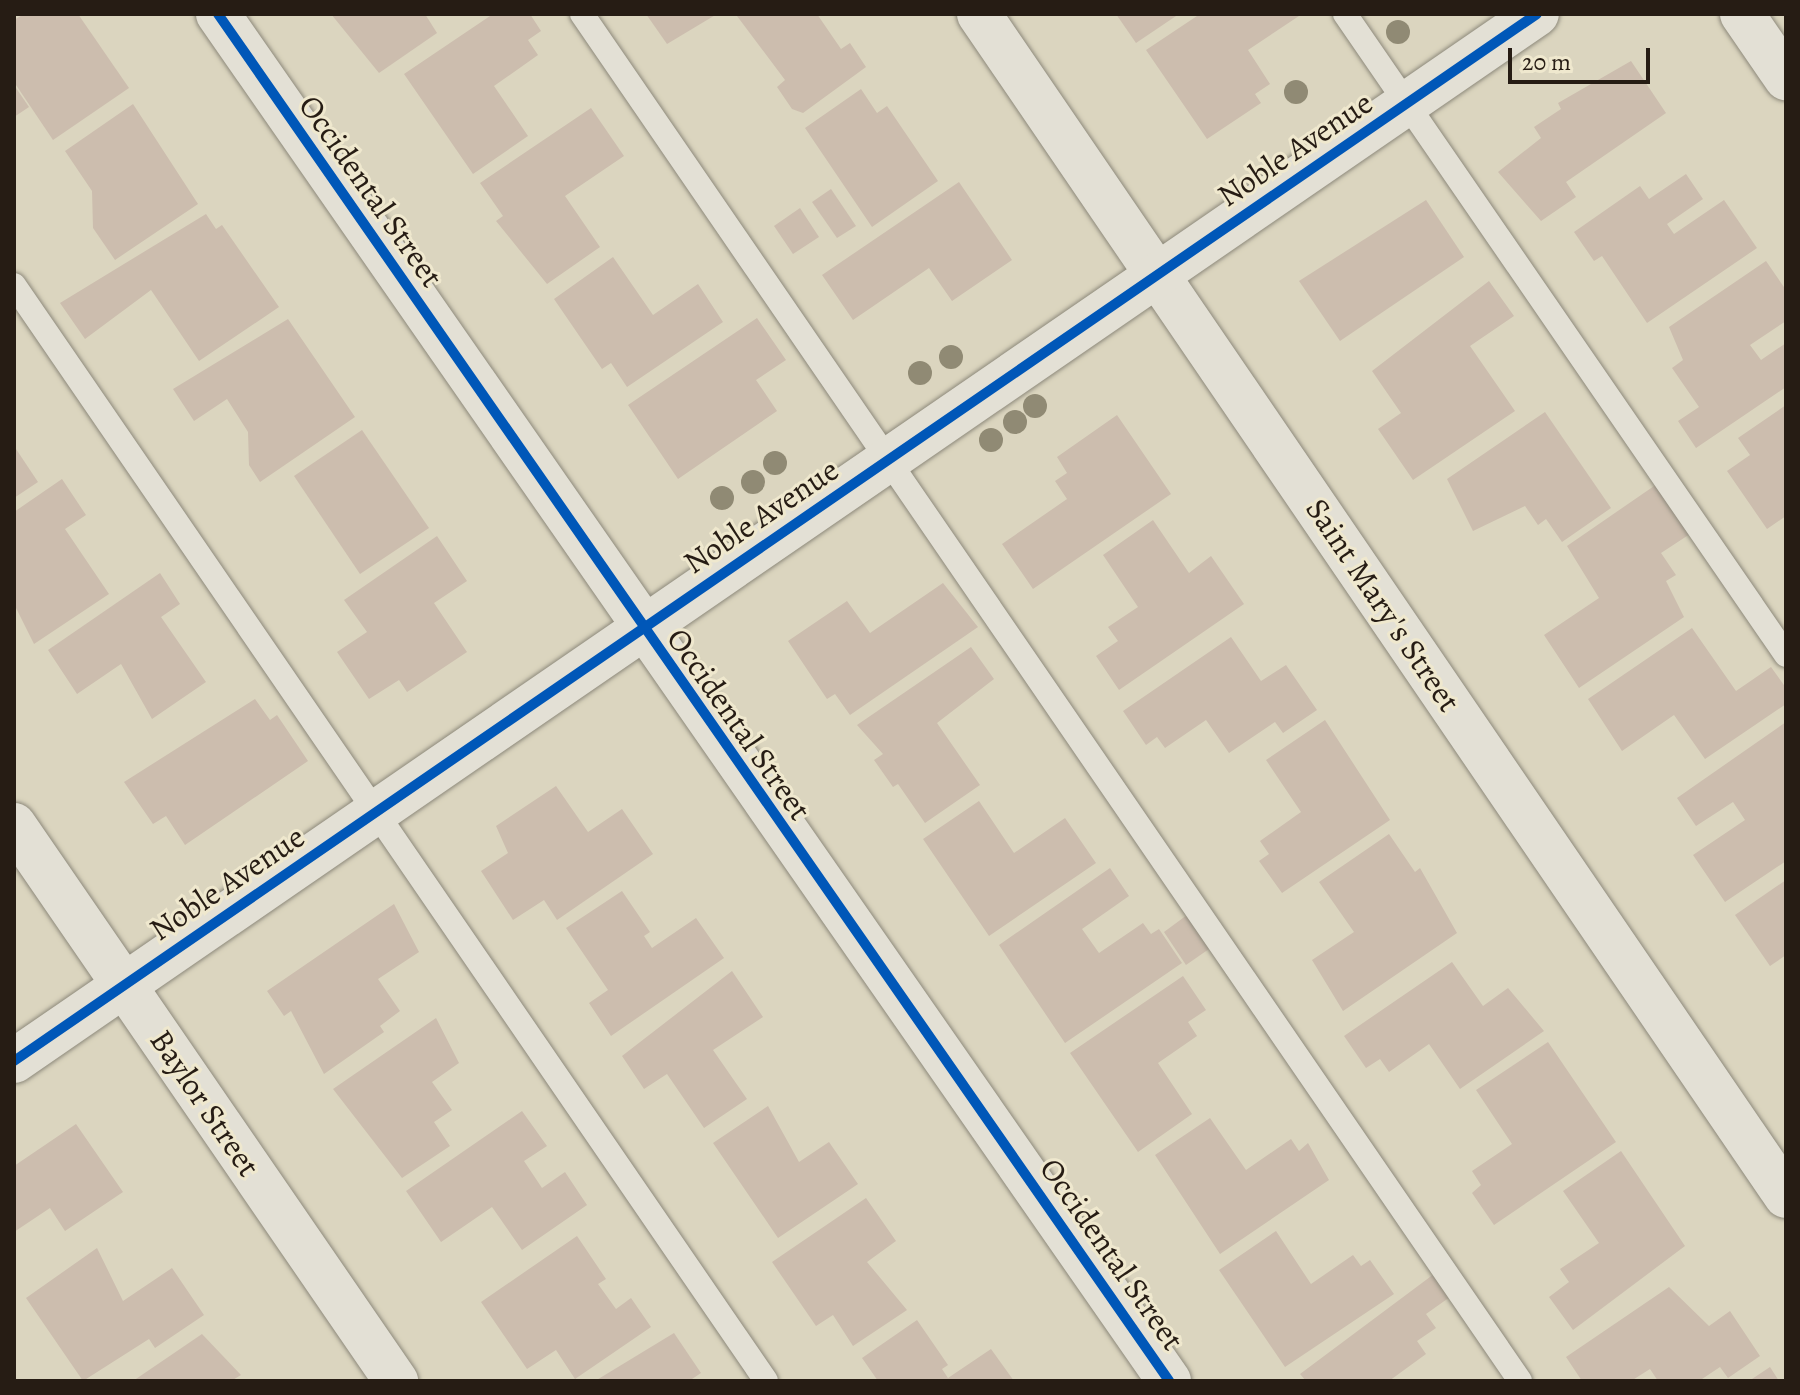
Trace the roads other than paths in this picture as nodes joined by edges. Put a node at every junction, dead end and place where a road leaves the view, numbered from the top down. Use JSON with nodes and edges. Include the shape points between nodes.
{"nodes":[{"id":1,"x":218,"y":14,"type":"edge"},
{"id":2,"x":582,"y":14,"type":"edge"},
{"id":3,"x":979,"y":14,"type":"edge"},
{"id":4,"x":1345,"y":14,"type":"edge"},
{"id":5,"x":1537,"y":14,"type":"edge"},
{"id":6,"x":1742,"y":14,"type":"edge"},
{"id":7,"x":1786,"y":78,"type":"edge"},
{"id":8,"x":1406,"y":104,"type":"junction"},
{"id":9,"x":1158,"y":274,"type":"junction"},
{"id":10,"x":14,"y":285,"type":"edge"},
{"id":11,"x":888,"y":460,"type":"junction"},
{"id":12,"x":641,"y":630,"type":"junction"},
{"id":13,"x":1786,"y":655,"type":"edge"},
{"id":14,"x":377,"y":812,"type":"junction"},
{"id":15,"x":14,"y":825,"type":"edge"},
{"id":16,"x":124,"y":985,"type":"junction"},
{"id":17,"x":14,"y":1061,"type":"edge"},
{"id":18,"x":1786,"y":1196,"type":"edge"},
{"id":19,"x":396,"y":1381,"type":"edge"},
{"id":20,"x":766,"y":1381,"type":"edge"},
{"id":21,"x":1169,"y":1381,"type":"edge"},
{"id":22,"x":1520,"y":1381,"type":"edge"}],
"edges":[{"from":1,"to":12,"type":"street","name":"Occidental Street"},
{"from":2,"to":11,"type":"lane"},
{"from":3,"to":9,"type":"street","name":"Saint Mary's Street"},
{"from":4,"to":8,"type":"lane"},
{"from":5,"to":8,"type":"street","name":"Noble Avenue"},
{"from":6,"to":7,"type":"street"},
{"from":8,"to":9,"type":"street","name":"Noble Avenue"},
{"from":8,"to":13,"type":"lane"},
{"from":9,"to":11,"type":"street","name":"Noble Avenue"},
{"from":9,"to":18,"type":"street","name":"Saint Mary's Street"},
{"from":10,"to":14,"type":"lane"},
{"from":11,"to":12,"type":"street","name":"Noble Avenue"},
{"from":11,"to":22,"type":"lane"},
{"from":12,"to":14,"type":"street","name":"Noble Avenue"},
{"from":12,"to":21,"type":"street","name":"Occidental Street"},
{"from":14,"to":16,"type":"street","name":"Noble Avenue"},
{"from":14,"to":20,"type":"lane"},
{"from":15,"to":16,"type":"street","name":"Baylor Street"},
{"from":16,"to":17,"type":"street","name":"Noble Avenue"},
{"from":16,"to":19,"type":"street","name":"Baylor Street"}]}
